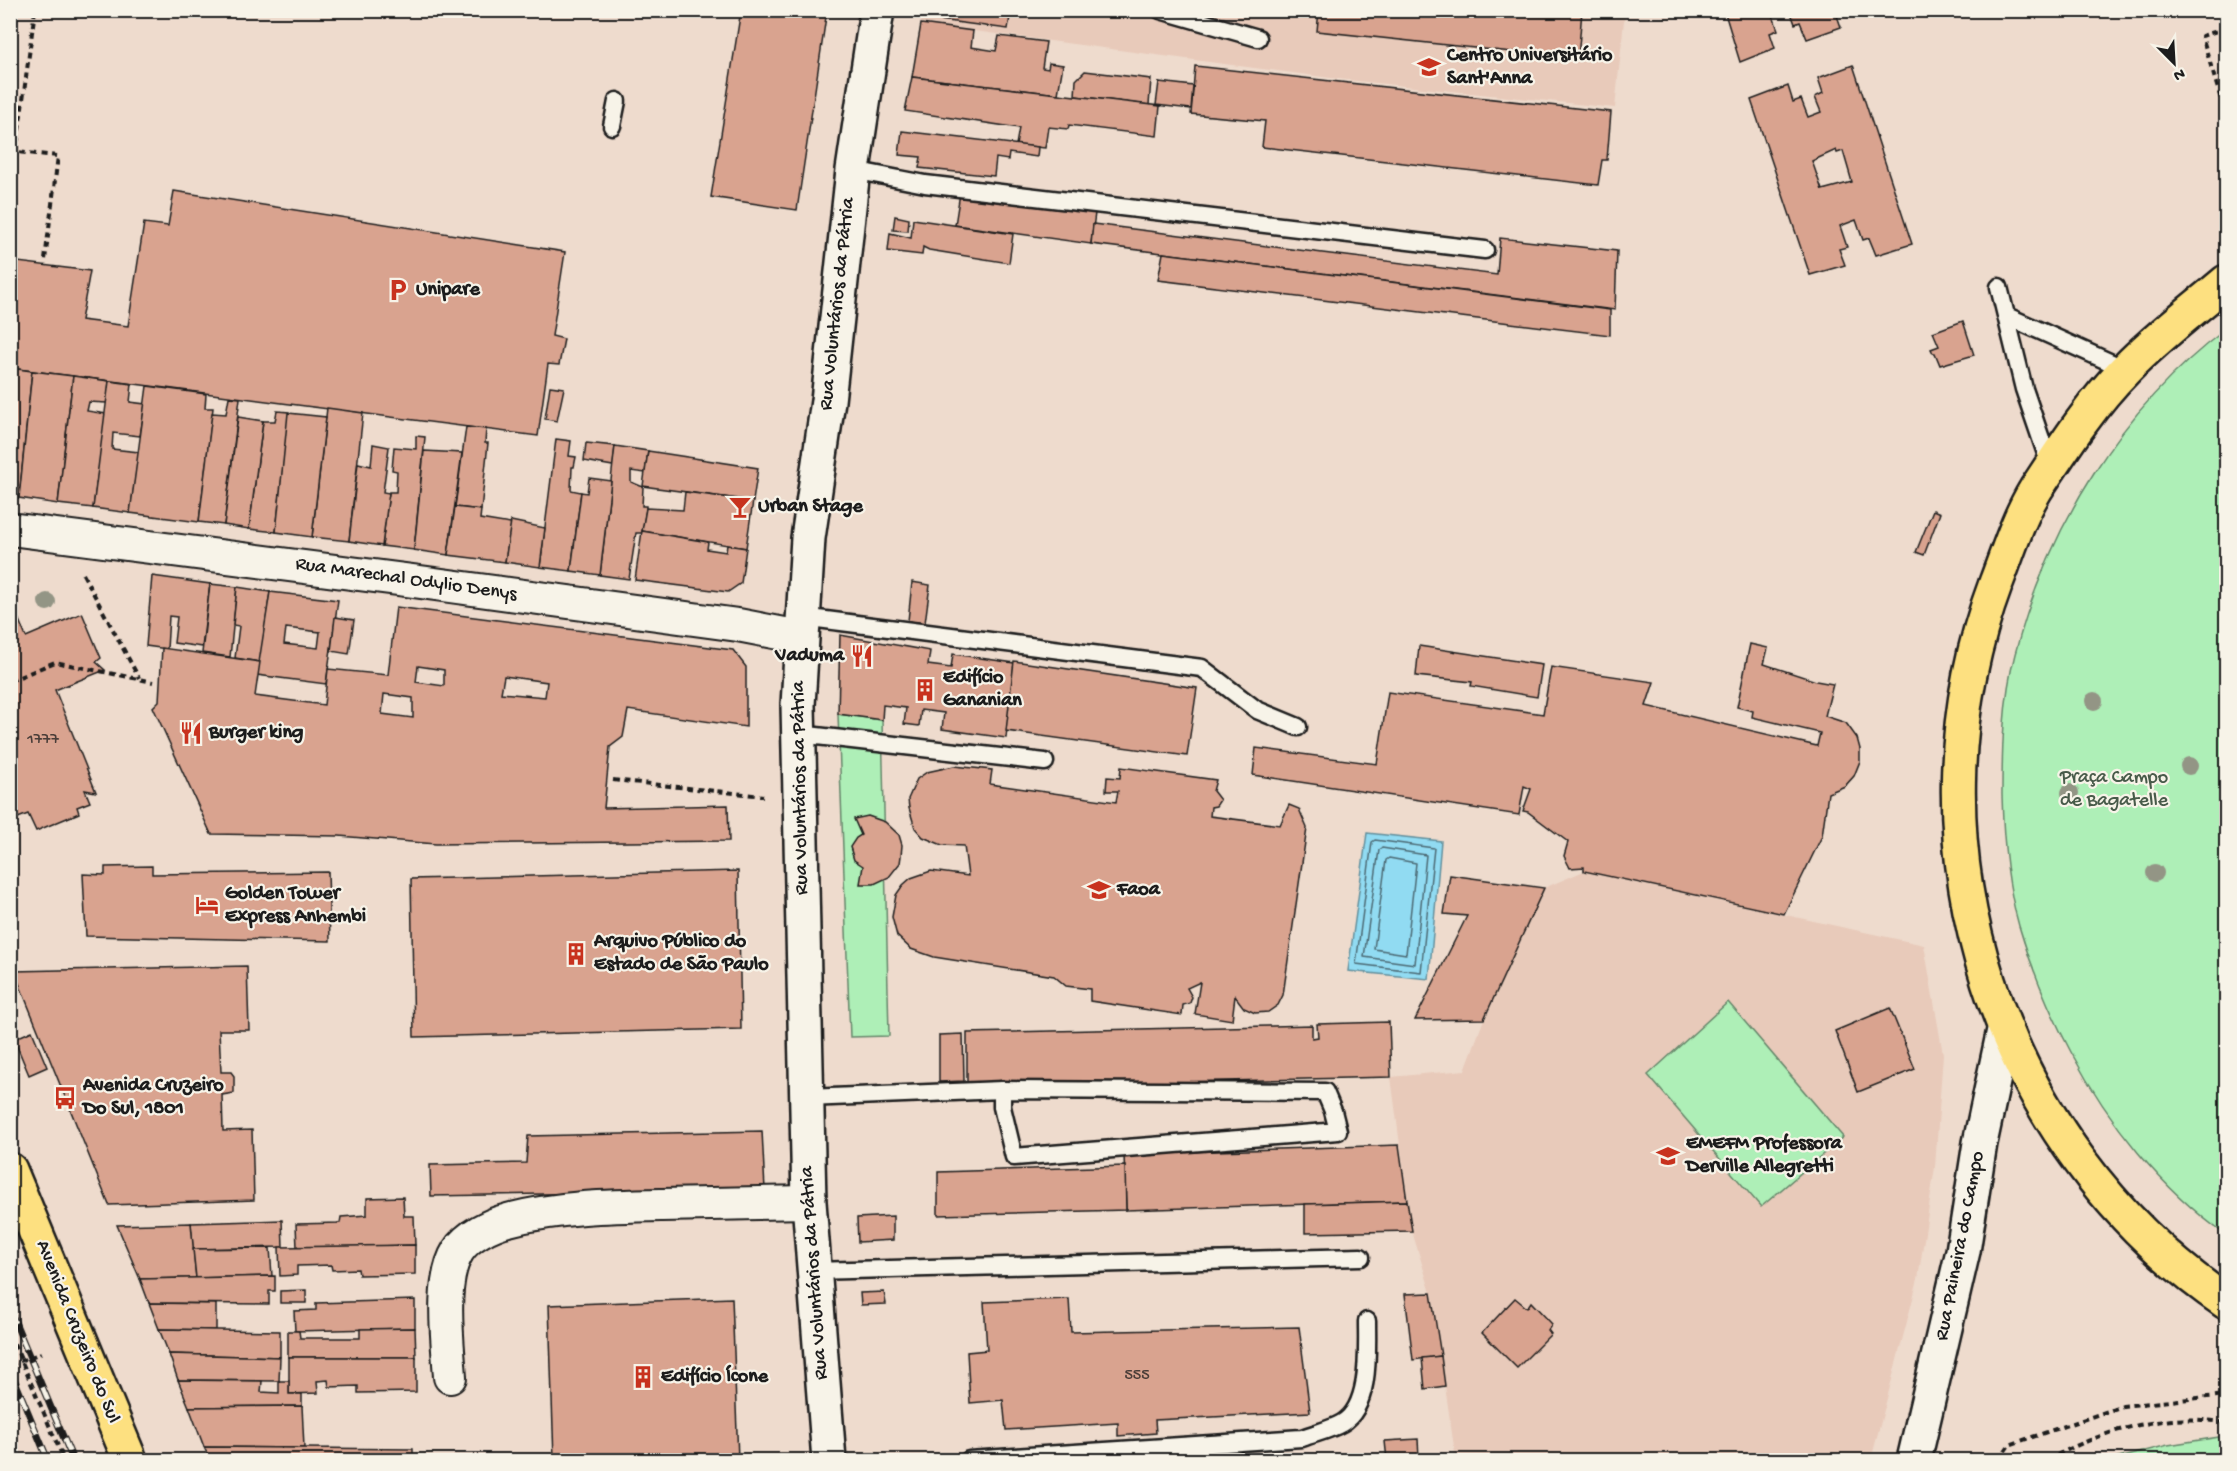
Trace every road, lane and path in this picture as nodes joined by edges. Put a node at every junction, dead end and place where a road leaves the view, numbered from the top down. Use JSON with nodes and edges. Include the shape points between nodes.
{"nodes":[{"id":1,"x":35,"y":10,"type":"edge"},
{"id":2,"x":877,"y":10,"type":"edge"},
{"id":3,"x":1160,"y":10,"type":"edge"},
{"id":4,"x":2226,"y":28,"type":"edge"},
{"id":5,"x":1258,"y":38,"type":"dead end"},
{"id":6,"x":2226,"y":46,"type":"edge"},
{"id":7,"x":2226,"y":60,"type":"edge"},
{"id":8,"x":616,"y":101,"type":"dead end"},
{"id":9,"x":2226,"y":116,"type":"edge"},
{"id":10,"x":612,"y":126,"type":"dead end"},
{"id":11,"x":853,"y":170,"type":"junction"},
{"id":12,"x":1485,"y":250,"type":"dead end"},
{"id":13,"x":45,"y":260,"type":"dead end"},
{"id":14,"x":2226,"y":282,"type":"edge"},
{"id":15,"x":1999,"y":287,"type":"dead end"},
{"id":16,"x":2007,"y":316,"type":"junction"},
{"id":17,"x":2126,"y":369,"type":"junction"},
{"id":18,"x":2051,"y":469,"type":"junction"},
{"id":19,"x":10,"y":529,"type":"edge"},
{"id":20,"x":79,"y":567,"type":"dead end"},
{"id":21,"x":801,"y":627,"type":"junction"},
{"id":22,"x":140,"y":679,"type":"junction"},
{"id":23,"x":10,"y":681,"type":"edge"},
{"id":24,"x":153,"y":682,"type":"dead end"},
{"id":25,"x":1298,"y":728,"type":"dead end"},
{"id":26,"x":799,"y":734,"type":"junction"},
{"id":27,"x":1045,"y":762,"type":"dead end"},
{"id":28,"x":613,"y":780,"type":"dead end"},
{"id":29,"x":800,"y":800,"type":"junction"},
{"id":30,"x":2004,"y":1030,"type":"junction"},
{"id":31,"x":1002,"y":1090,"type":"junction"},
{"id":32,"x":807,"y":1098,"type":"junction"},
{"id":33,"x":10,"y":1170,"type":"edge"},
{"id":34,"x":808,"y":1202,"type":"junction"},
{"id":35,"x":1361,"y":1257,"type":"dead end"},
{"id":36,"x":812,"y":1270,"type":"junction"},
{"id":37,"x":2226,"y":1302,"type":"edge"},
{"id":38,"x":1367,"y":1321,"type":"dead end"},
{"id":39,"x":10,"y":1334,"type":"edge"},
{"id":40,"x":41,"y":1353,"type":"dead end"},
{"id":41,"x":22,"y":1361,"type":"junction"},
{"id":42,"x":10,"y":1365,"type":"edge"},
{"id":43,"x":450,"y":1377,"type":"dead end"},
{"id":44,"x":2226,"y":1395,"type":"edge"},
{"id":45,"x":2226,"y":1423,"type":"edge"},
{"id":46,"x":64,"y":1461,"type":"edge"},
{"id":47,"x":130,"y":1461,"type":"edge"},
{"id":48,"x":829,"y":1461,"type":"edge"},
{"id":49,"x":969,"y":1461,"type":"edge"},
{"id":50,"x":1914,"y":1461,"type":"edge"},
{"id":51,"x":1999,"y":1461,"type":"edge"},
{"id":52,"x":2048,"y":1461,"type":"edge"}],
"edges":[{"from":1,"to":13,"type":"path","via":[[16,152],[58,156]]},
{"from":2,"to":11,"type":"main road","name":"Rua Voluntários da Pátria"},
{"from":3,"to":5,"type":"lane"},
{"from":4,"to":9,"type":"path","via":[[2202,36]]},
{"from":6,"to":7,"type":"path","via":[[2222,47]]},
{"from":8,"to":10,"type":"lane"},
{"from":11,"to":12,"type":"lane","via":[[925,184]]},
{"from":11,"to":21,"type":"main road","name":"Rua Voluntários da Pátria","via":[[828,401],[808,538]]},
{"from":14,"to":17,"type":"main road"},
{"from":15,"to":16,"type":"lane"},
{"from":16,"to":17,"type":"lane"},
{"from":16,"to":18,"type":"lane","via":[[2024,389]]},
{"from":17,"to":18,"type":"main road","via":[[2086,416]]},
{"from":18,"to":30,"type":"main road","via":[[2035,490],[2018,525],[1982,623],[1961,724],[1958,828],[1973,931]]},
{"from":19,"to":21,"type":"street","name":"Rua Marechal Odylio Denys","via":[[738,625]]},
{"from":20,"to":22,"type":"path"},
{"from":21,"to":25,"type":"lane","via":[[1202,668],[1257,710]]},
{"from":21,"to":26,"type":"main road","name":"Rua Voluntários da Pátria"},
{"from":22,"to":23,"type":"path","via":[[55,662]]},
{"from":22,"to":24,"type":"path"},
{"from":26,"to":27,"type":"lane"},
{"from":26,"to":29,"type":"main road","name":"Rua Voluntários da Pátria"},
{"from":28,"to":29,"type":"path"},
{"from":29,"to":32,"type":"main road","name":"Rua Voluntários da Pátria"},
{"from":30,"to":37,"type":"main road","via":[[2051,1121],[2113,1203],[2187,1275]]},
{"from":30,"to":50,"type":"main road","name":"Rua Paineira do Campo","via":[[1963,1251]]},
{"from":31,"to":31,"type":"lane","via":[[1325,1092],[1338,1131],[1014,1157]]},
{"from":31,"to":32,"type":"lane"},
{"from":32,"to":34,"type":"main road","name":"Rua Voluntários da Pátria"},
{"from":33,"to":47,"type":"main road","name":"Avenida Cruzeiro do Sul"},
{"from":34,"to":36,"type":"main road","name":"Rua Voluntários da Pátria"},
{"from":34,"to":43,"type":"street","via":[[559,1211],[506,1220],[479,1232],[458,1250],[452,1265],[447,1300]]},
{"from":35,"to":36,"type":"lane"},
{"from":36,"to":48,"type":"main road","name":"Rua Voluntários da Pátria"},
{"from":38,"to":49,"type":"lane","via":[[1366,1376],[1357,1406],[1344,1422],[1302,1438]]},
{"from":39,"to":41,"type":"path"},
{"from":40,"to":41,"type":"path"},
{"from":41,"to":42,"type":"path"},
{"from":41,"to":46,"type":"path"},
{"from":44,"to":51,"type":"path","via":[[2123,1406],[2009,1445]]},
{"from":45,"to":52,"type":"path","via":[[2186,1418],[2136,1427],[2072,1447]]}]}
